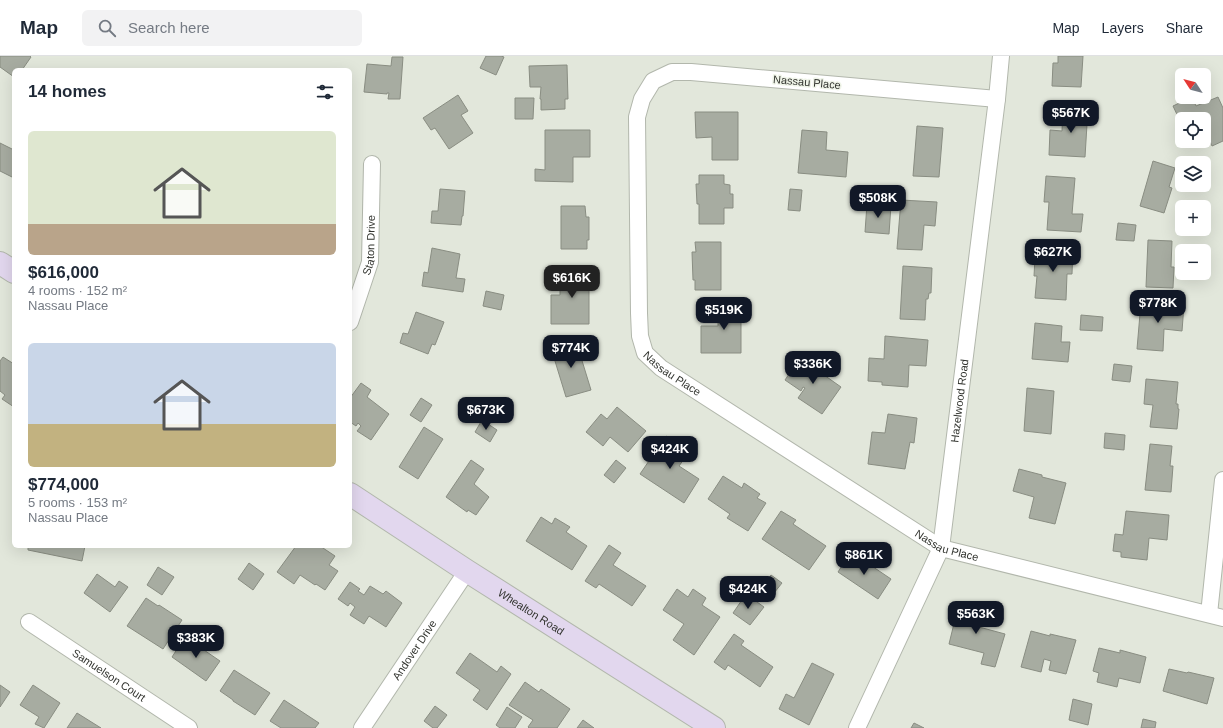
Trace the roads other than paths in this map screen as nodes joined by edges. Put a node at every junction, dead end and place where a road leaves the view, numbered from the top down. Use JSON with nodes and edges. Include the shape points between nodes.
{"nodes":[{"id":1,"x":1001,"y":56,"type":"edge"},
{"id":2,"x":997,"y":99,"type":"junction"},
{"id":3,"x":372,"y":164,"type":"dead end"},
{"id":4,"x":0,"y":263,"type":"edge"},
{"id":5,"x":12,"y":271,"type":"edge"},
{"id":6,"x":352,"y":316,"type":"edge"},
{"id":7,"x":1223,"y":480,"type":"edge"},
{"id":8,"x":352,"y":495,"type":"edge"},
{"id":9,"x":941,"y":548,"type":"junction"},
{"id":10,"x":467,"y":571,"type":"junction"},
{"id":11,"x":1216,"y":616,"type":"edge"},
{"id":12,"x":29,"y":622,"type":"dead end"},
{"id":13,"x":189,"y":728,"type":"edge"},
{"id":14,"x":362,"y":728,"type":"edge"},
{"id":15,"x":714,"y":728,"type":"edge"},
{"id":16,"x":857,"y":728,"type":"edge"}],
"edges":[{"from":1,"to":2,"type":"street","name":"Hazelwood Road"},
{"from":2,"to":9,"type":"street","name":"Hazelwood Road"},
{"from":2,"to":9,"type":"street","name":"Nassau Place","via":[[672,72],[653,81],[642,99],[637,117],[638,313],[645,353],[661,368]]},
{"from":3,"to":6,"type":"street","name":"Staton Drive","via":[[370,262]]},
{"from":4,"to":5,"type":"street"},
{"from":7,"to":11,"type":"street"},
{"from":8,"to":10,"type":"street","name":"Whealton Road"},
{"from":9,"to":11,"type":"street","name":"Nassau Place"},
{"from":9,"to":16,"type":"street","name":"Hazelwood Road"},
{"from":10,"to":14,"type":"street","name":"Andover Drive"},
{"from":10,"to":15,"type":"street","name":"Whealton Road"},
{"from":12,"to":13,"type":"street","name":"Samuelson Court"}]}
